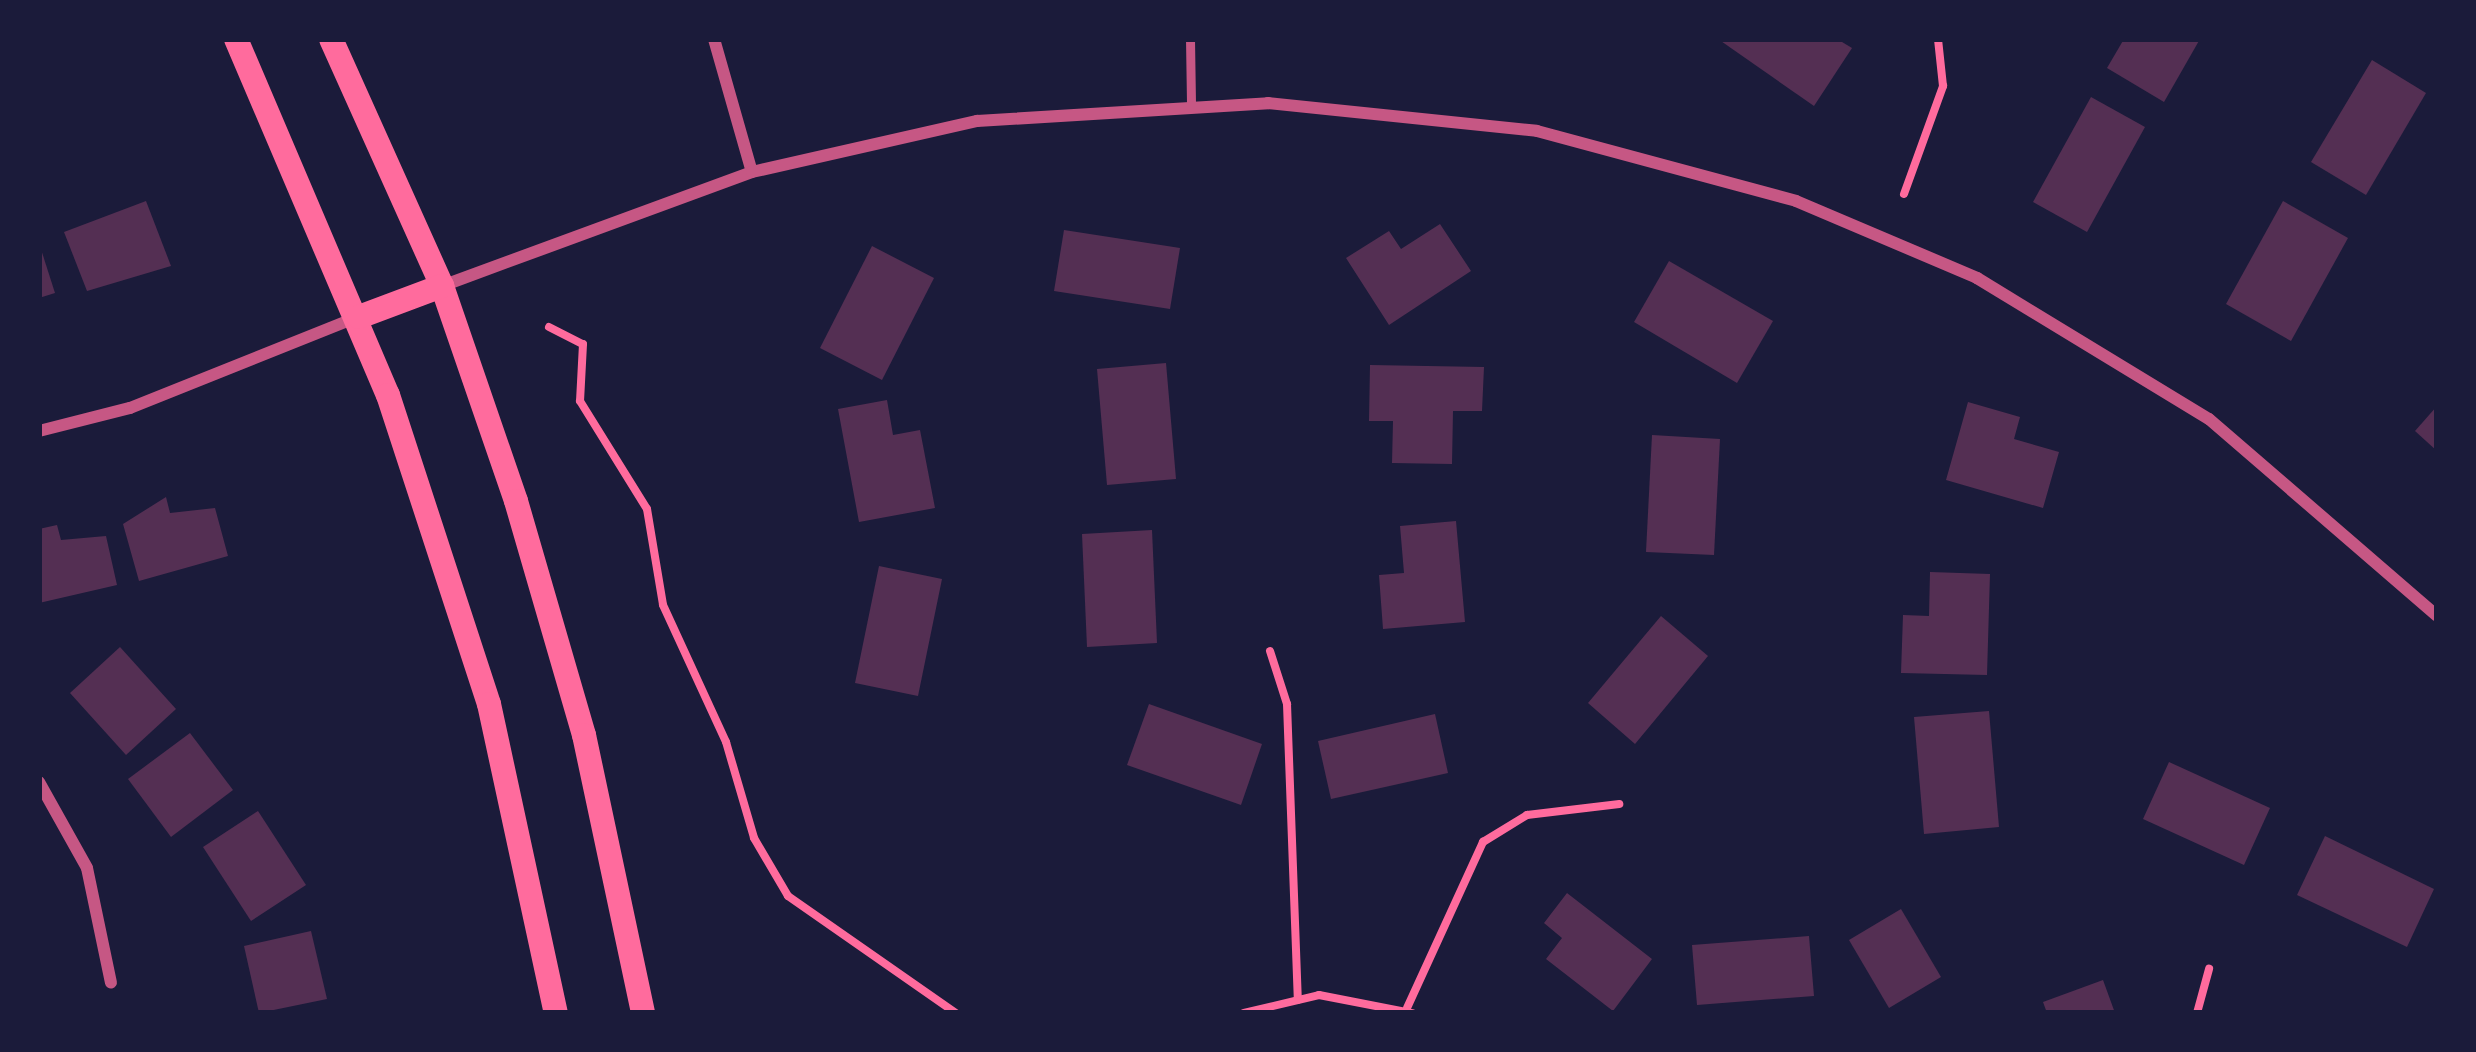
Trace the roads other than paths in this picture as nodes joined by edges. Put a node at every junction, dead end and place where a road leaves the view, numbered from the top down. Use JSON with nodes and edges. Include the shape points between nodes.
{"nodes":[{"id":1,"x":236,"y":39,"type":"edge"},
{"id":2,"x":331,"y":39,"type":"edge"},
{"id":3,"x":714,"y":39,"type":"edge"},
{"id":4,"x":1190,"y":39,"type":"edge"},
{"id":5,"x":1192,"y":103,"type":"junction"},
{"id":6,"x":752,"y":172,"type":"junction"},
{"id":7,"x":442,"y":286,"type":"junction"},
{"id":8,"x":359,"y":317,"type":"junction"},
{"id":9,"x":39,"y":431,"type":"edge"},
{"id":10,"x":2437,"y":616,"type":"edge"},
{"id":11,"x":39,"y":782,"type":"edge"},
{"id":12,"x":112,"y":983,"type":"dead end"},
{"id":13,"x":556,"y":1013,"type":"edge"},
{"id":14,"x":643,"y":1013,"type":"edge"}],
"edges":[{"from":1,"to":8,"type":"main road"},
{"from":2,"to":7,"type":"main road"},
{"from":3,"to":6,"type":"street"},
{"from":4,"to":5,"type":"lane"},
{"from":5,"to":6,"type":"street","via":[[977,121]]},
{"from":5,"to":10,"type":"street","via":[[1537,131],[1832,216],[2103,348],[2307,494]]},
{"from":6,"to":7,"type":"street"},
{"from":7,"to":8,"type":"main road"},
{"from":7,"to":14,"type":"main road","via":[[584,735]]},
{"from":8,"to":9,"type":"street","via":[[130,408]]},
{"from":8,"to":13,"type":"main road","via":[[489,704]]},
{"from":11,"to":12,"type":"street","via":[[86,868]]}]}
